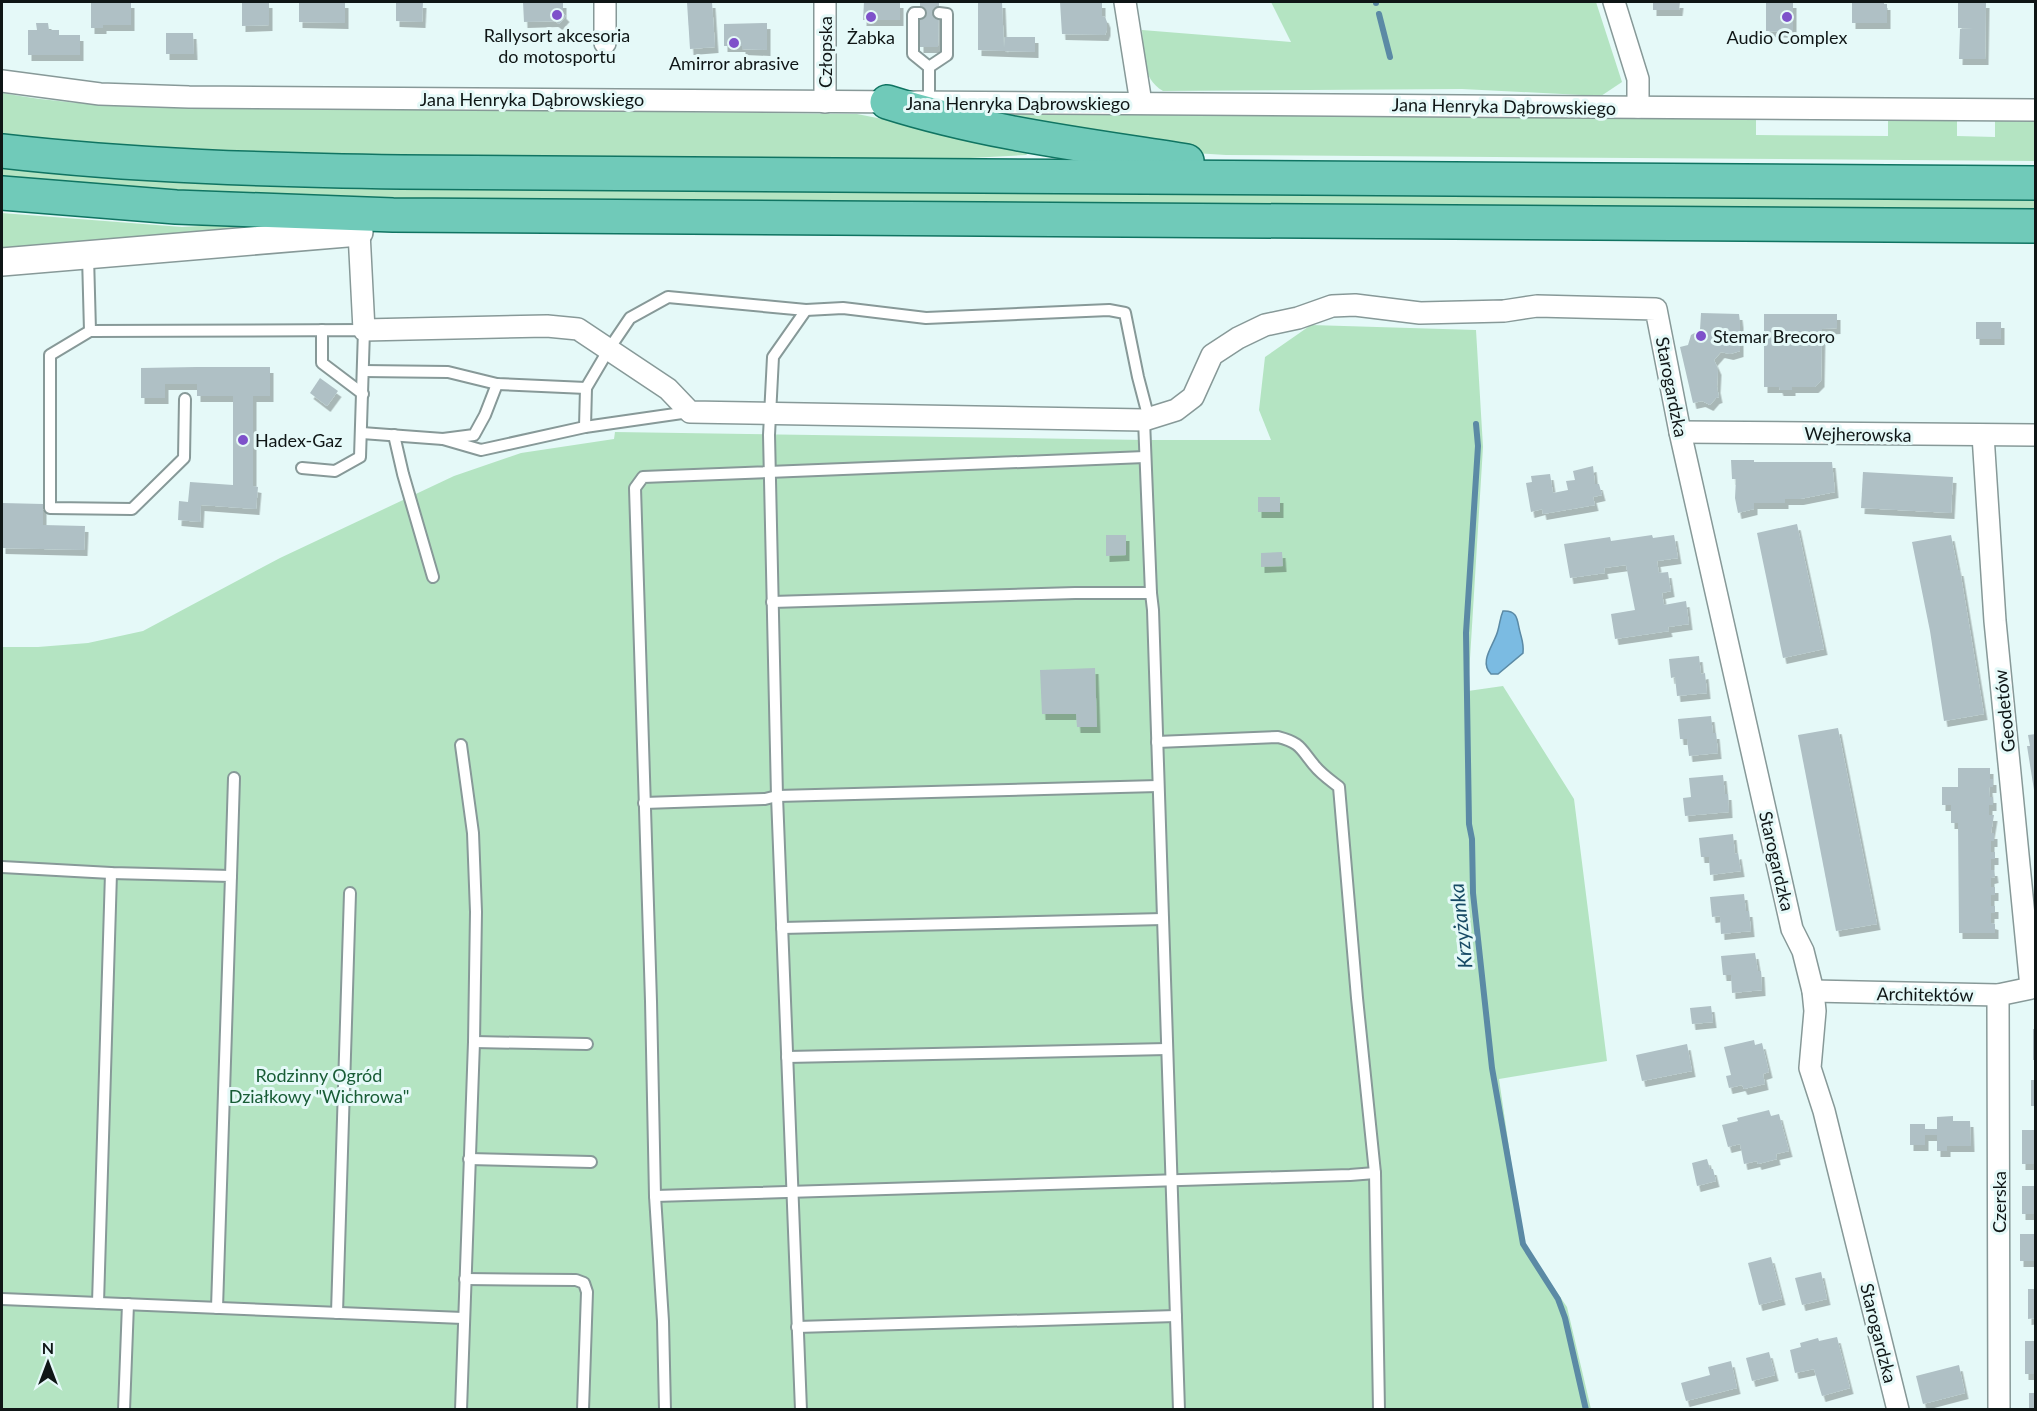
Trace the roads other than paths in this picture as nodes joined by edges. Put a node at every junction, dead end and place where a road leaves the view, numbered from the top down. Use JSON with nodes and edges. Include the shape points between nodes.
{"nodes":[{"id":1,"x":604,"y":2,"type":"edge"},
{"id":2,"x":825,"y":2,"type":"edge"},
{"id":3,"x":913,"y":2,"type":"edge"},
{"id":4,"x":947,"y":2,"type":"edge"},
{"id":5,"x":1125,"y":2,"type":"edge"},
{"id":6,"x":1614,"y":2,"type":"edge"},
{"id":7,"x":605,"y":43,"type":"dead end"},
{"id":8,"x":928,"y":67,"type":"junction"},
{"id":9,"x":2,"y":81,"type":"edge"},
{"id":10,"x":825,"y":102,"type":"junction"},
{"id":11,"x":887,"y":102,"type":"junction"},
{"id":12,"x":928,"y":102,"type":"junction"},
{"id":13,"x":1141,"y":103,"type":"junction"},
{"id":14,"x":1638,"y":107,"type":"junction"},
{"id":15,"x":2036,"y":110,"type":"edge"},
{"id":16,"x":2,"y":151,"type":"edge"},
{"id":17,"x":1314,"y":179,"type":"junction"},
{"id":18,"x":2036,"y":183,"type":"edge"},
{"id":19,"x":2,"y":193,"type":"edge"},
{"id":20,"x":532,"y":215,"type":"junction"},
{"id":21,"x":2036,"y":226,"type":"edge"},
{"id":22,"x":359,"y":232,"type":"junction"},
{"id":23,"x":88,"y":255,"type":"junction"},
{"id":24,"x":2,"y":262,"type":"edge"},
{"id":25,"x":806,"y":310,"type":"junction"},
{"id":26,"x":322,"y":330,"type":"junction"},
{"id":27,"x":364,"y":330,"type":"junction"},
{"id":28,"x":90,"y":331,"type":"junction"},
{"id":29,"x":609,"y":349,"type":"junction"},
{"id":30,"x":363,"y":371,"type":"junction"},
{"id":31,"x":497,"y":384,"type":"junction"},
{"id":32,"x":585,"y":388,"type":"junction"},
{"id":33,"x":363,"y":394,"type":"junction"},
{"id":34,"x":185,"y":399,"type":"dead end"},
{"id":35,"x":690,"y":412,"type":"junction"},
{"id":36,"x":770,"y":414,"type":"junction"},
{"id":37,"x":1147,"y":420,"type":"junction"},
{"id":38,"x":585,"y":427,"type":"junction"},
{"id":39,"x":1680,"y":432,"type":"junction"},
{"id":40,"x":362,"y":433,"type":"junction"},
{"id":41,"x":394,"y":435,"type":"junction"},
{"id":42,"x":1983,"y":435,"type":"junction"},
{"id":43,"x":2036,"y":435,"type":"edge"},
{"id":44,"x":443,"y":439,"type":"junction"},
{"id":45,"x":1145,"y":457,"type":"junction"},
{"id":46,"x":302,"y":468,"type":"dead end"},
{"id":47,"x":769,"y":474,"type":"junction"},
{"id":48,"x":433,"y":577,"type":"dead end"},
{"id":49,"x":1151,"y":593,"type":"junction"},
{"id":50,"x":772,"y":602,"type":"junction"},
{"id":51,"x":1157,"y":742,"type":"junction"},
{"id":52,"x":461,"y":745,"type":"dead end"},
{"id":53,"x":234,"y":778,"type":"dead end"},
{"id":54,"x":1158,"y":786,"type":"junction"},
{"id":55,"x":777,"y":796,"type":"junction"},
{"id":56,"x":644,"y":803,"type":"junction"},
{"id":57,"x":2,"y":867,"type":"edge"},
{"id":58,"x":111,"y":873,"type":"junction"},
{"id":59,"x":231,"y":876,"type":"junction"},
{"id":60,"x":350,"y":893,"type":"dead end"},
{"id":61,"x":1162,"y":919,"type":"junction"},
{"id":62,"x":782,"y":928,"type":"junction"},
{"id":63,"x":2033,"y":987,"type":"edge"},
{"id":64,"x":1813,"y":991,"type":"junction"},
{"id":65,"x":1998,"y":995,"type":"junction"},
{"id":66,"x":474,"y":1042,"type":"junction"},
{"id":67,"x":586,"y":1044,"type":"dead end"},
{"id":68,"x":1167,"y":1050,"type":"junction"},
{"id":69,"x":787,"y":1057,"type":"junction"},
{"id":70,"x":469,"y":1159,"type":"junction"},
{"id":71,"x":591,"y":1162,"type":"dead end"},
{"id":72,"x":1375,"y":1173,"type":"junction"},
{"id":73,"x":1171,"y":1180,"type":"junction"},
{"id":74,"x":792,"y":1192,"type":"junction"},
{"id":75,"x":655,"y":1196,"type":"junction"},
{"id":76,"x":465,"y":1279,"type":"junction"},
{"id":77,"x":2,"y":1299,"type":"edge"},
{"id":78,"x":98,"y":1304,"type":"junction"},
{"id":79,"x":128,"y":1304,"type":"junction"},
{"id":80,"x":217,"y":1308,"type":"junction"},
{"id":81,"x":337,"y":1313,"type":"junction"},
{"id":82,"x":1176,"y":1316,"type":"junction"},
{"id":83,"x":463,"y":1318,"type":"junction"},
{"id":84,"x":797,"y":1327,"type":"junction"},
{"id":85,"x":124,"y":1410,"type":"edge"},
{"id":86,"x":461,"y":1410,"type":"edge"},
{"id":87,"x":583,"y":1410,"type":"edge"},
{"id":88,"x":665,"y":1410,"type":"edge"},
{"id":89,"x":801,"y":1410,"type":"edge"},
{"id":90,"x":1179,"y":1410,"type":"edge"},
{"id":91,"x":1379,"y":1410,"type":"edge"},
{"id":92,"x":1898,"y":1410,"type":"edge"},
{"id":93,"x":1999,"y":1410,"type":"edge"}],
"edges":[{"from":1,"to":7,"type":"street"},
{"from":2,"to":10,"type":"street","name":"Człopska"},
{"from":3,"to":8,"type":"lane","via":[[913,54]]},
{"from":4,"to":8,"type":"lane","via":[[943,14],[947,55]]},
{"from":5,"to":13,"type":"street"},
{"from":6,"to":14,"type":"street","via":[[1638,79]]},
{"from":8,"to":12,"type":"lane"},
{"from":9,"to":10,"type":"street","name":"Jana Henryka Dąbrowskiego","via":[[134,96]]},
{"from":10,"to":11,"type":"street","name":"Jana Henryka Dąbrowskiego"},
{"from":11,"to":12,"type":"street","name":"Jana Henryka Dąbrowskiego"},
{"from":11,"to":17,"type":"main road","via":[[1002,132]]},
{"from":12,"to":13,"type":"street","name":"Jana Henryka Dąbrowskiego"},
{"from":13,"to":14,"type":"street","name":"Jana Henryka Dąbrowskiego"},
{"from":14,"to":15,"type":"street","name":"Jana Henryka Dąbrowskiego"},
{"from":16,"to":17,"type":"main road","via":[[275,170]]},
{"from":17,"to":18,"type":"main road"},
{"from":19,"to":20,"type":"main road","via":[[229,209]]},
{"from":20,"to":21,"type":"main road"},
{"from":20,"to":22,"type":"main road","via":[[450,230]]},
{"from":22,"to":23,"type":"street"},
{"from":22,"to":27,"type":"street"},
{"from":23,"to":24,"type":"street"},
{"from":23,"to":28,"type":"lane"},
{"from":25,"to":29,"type":"lane","via":[[668,297],[630,318]]},
{"from":25,"to":36,"type":"lane","via":[[773,357]]},
{"from":25,"to":37,"type":"lane","via":[[843,308],[927,318],[1109,310],[1125,313]]},
{"from":26,"to":27,"type":"lane"},
{"from":26,"to":28,"type":"lane"},
{"from":26,"to":33,"type":"lane","via":[[322,363]]},
{"from":27,"to":29,"type":"street","via":[[547,326],[578,329]]},
{"from":27,"to":30,"type":"lane"},
{"from":28,"to":34,"type":"lane","via":[[50,356],[50,508],[132,509],[184,458]]},
{"from":29,"to":32,"type":"lane"},
{"from":29,"to":35,"type":"street","via":[[668,389]]},
{"from":30,"to":31,"type":"lane","via":[[447,372]]},
{"from":30,"to":33,"type":"lane"},
{"from":31,"to":32,"type":"lane"},
{"from":31,"to":44,"type":"lane","via":[[474,435]]},
{"from":32,"to":38,"type":"lane"},
{"from":33,"to":40,"type":"lane"},
{"from":35,"to":36,"type":"street"},
{"from":35,"to":38,"type":"lane"},
{"from":36,"to":37,"type":"street"},
{"from":36,"to":47,"type":"lane"},
{"from":37,"to":39,"type":"street","name":"Starogardzka","via":[[1176,410],[1193,397],[1212,356],[1265,325],[1332,306],[1420,313],[1504,311],[1537,306],[1656,309]]},
{"from":37,"to":45,"type":"lane"},
{"from":38,"to":44,"type":"lane","via":[[481,450]]},
{"from":39,"to":42,"type":"street","name":"Wejherowska"},
{"from":39,"to":64,"type":"street","name":"Starogardzka","via":[[1792,929],[1803,951]]},
{"from":40,"to":41,"type":"lane"},
{"from":40,"to":46,"type":"lane","via":[[360,457],[335,471]]},
{"from":41,"to":44,"type":"lane"},
{"from":41,"to":48,"type":"lane"},
{"from":42,"to":43,"type":"street","name":"Wejherowska"},
{"from":42,"to":63,"type":"street","name":"Geodetów","via":[[1995,621]]},
{"from":45,"to":47,"type":"lane","via":[[834,468]]},
{"from":45,"to":49,"type":"lane"},
{"from":47,"to":50,"type":"lane"},
{"from":47,"to":56,"type":"lane","via":[[643,477],[634,488]]},
{"from":49,"to":50,"type":"lane"},
{"from":49,"to":51,"type":"lane"},
{"from":50,"to":55,"type":"lane"},
{"from":51,"to":54,"type":"lane"},
{"from":51,"to":72,"type":"lane","via":[[1278,737],[1300,746],[1339,787]]},
{"from":52,"to":66,"type":"lane","via":[[473,833]]},
{"from":53,"to":59,"type":"lane"},
{"from":54,"to":55,"type":"lane"},
{"from":54,"to":61,"type":"lane"},
{"from":55,"to":56,"type":"lane"},
{"from":55,"to":62,"type":"lane"},
{"from":56,"to":75,"type":"lane"},
{"from":57,"to":58,"type":"lane"},
{"from":58,"to":59,"type":"lane"},
{"from":58,"to":78,"type":"lane"},
{"from":59,"to":80,"type":"lane"},
{"from":60,"to":81,"type":"lane"},
{"from":61,"to":62,"type":"lane"},
{"from":61,"to":68,"type":"lane"},
{"from":62,"to":69,"type":"lane"},
{"from":63,"to":65,"type":"street","name":"Architektów"},
{"from":64,"to":65,"type":"street","name":"Architektów"},
{"from":64,"to":92,"type":"street","name":"Starogardzka","via":[[1810,1068]]},
{"from":65,"to":93,"type":"street","name":"Czerska"},
{"from":66,"to":67,"type":"lane"},
{"from":66,"to":70,"type":"lane"},
{"from":68,"to":69,"type":"lane"},
{"from":68,"to":73,"type":"lane"},
{"from":69,"to":74,"type":"lane"},
{"from":70,"to":71,"type":"lane"},
{"from":70,"to":76,"type":"lane"},
{"from":72,"to":73,"type":"lane"},
{"from":72,"to":91,"type":"lane"},
{"from":73,"to":74,"type":"lane"},
{"from":73,"to":82,"type":"lane"},
{"from":74,"to":75,"type":"lane"},
{"from":74,"to":84,"type":"lane"},
{"from":75,"to":88,"type":"lane"},
{"from":76,"to":83,"type":"lane"},
{"from":76,"to":87,"type":"lane","via":[[584,1283],[587,1292]]},
{"from":77,"to":78,"type":"lane"},
{"from":78,"to":79,"type":"lane"},
{"from":79,"to":80,"type":"lane"},
{"from":79,"to":85,"type":"lane"},
{"from":80,"to":81,"type":"lane"},
{"from":81,"to":83,"type":"lane"},
{"from":82,"to":84,"type":"lane"},
{"from":82,"to":90,"type":"lane"},
{"from":83,"to":86,"type":"lane"},
{"from":84,"to":89,"type":"lane"}]}
